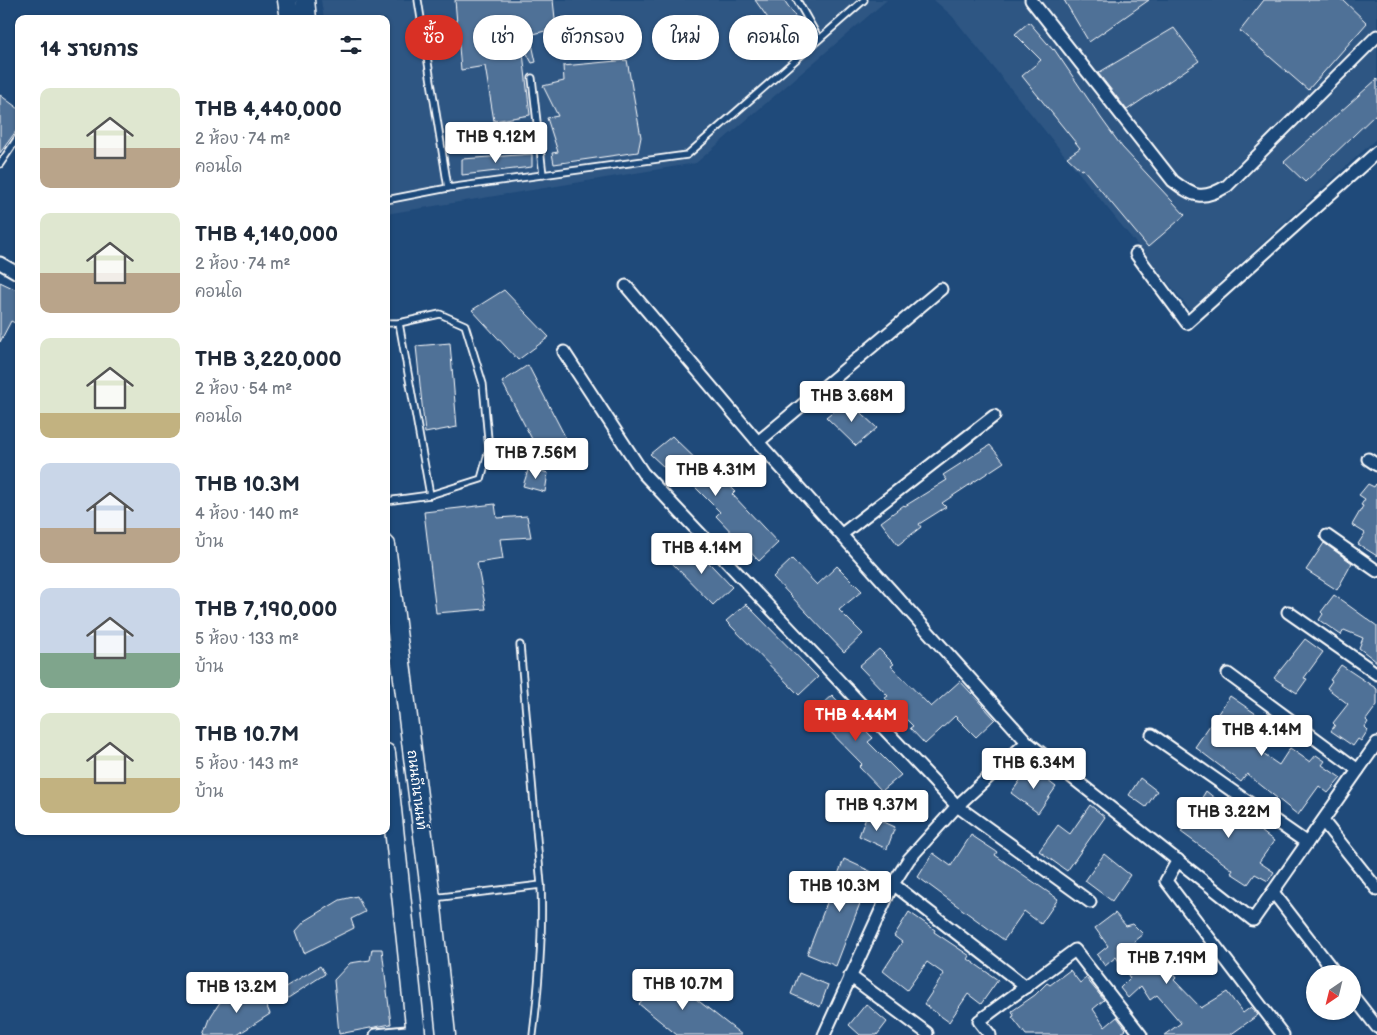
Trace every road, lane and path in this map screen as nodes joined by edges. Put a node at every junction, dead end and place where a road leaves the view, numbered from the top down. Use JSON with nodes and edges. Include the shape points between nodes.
{"nodes":[{"id":1,"x":287,"y":0,"type":"edge"},
{"id":2,"x":305,"y":0,"type":"edge"},
{"id":3,"x":418,"y":0,"type":"edge"},
{"id":4,"x":797,"y":0,"type":"edge"},
{"id":5,"x":864,"y":0,"type":"edge"},
{"id":6,"x":1035,"y":1,"type":"edge"},
{"id":7,"x":289,"y":15,"type":"edge"},
{"id":8,"x":307,"y":15,"type":"edge"},
{"id":9,"x":805,"y":15,"type":"edge"},
{"id":10,"x":1377,"y":36,"type":"edge"},
{"id":11,"x":818,"y":38,"type":"edge"},
{"id":12,"x":793,"y":60,"type":"edge"},
{"id":13,"x":532,"y":78,"type":"dead end"},
{"id":14,"x":15,"y":142,"type":"edge"},
{"id":15,"x":1377,"y":152,"type":"edge"},
{"id":16,"x":0,"y":164,"type":"edge"},
{"id":17,"x":543,"y":174,"type":"junction"},
{"id":18,"x":448,"y":188,"type":"junction"},
{"id":19,"x":390,"y":199,"type":"edge"},
{"id":20,"x":1136,"y":254,"type":"dead end"},
{"id":21,"x":0,"y":264,"type":"edge"},
{"id":22,"x":15,"y":272,"type":"edge"},
{"id":23,"x":626,"y":286,"type":"dead end"},
{"id":24,"x":941,"y":290,"type":"dead end"},
{"id":25,"x":390,"y":323,"type":"edge"},
{"id":26,"x":399,"y":323,"type":"junction"},
{"id":27,"x":564,"y":352,"type":"dead end"},
{"id":28,"x":994,"y":416,"type":"dead end"},
{"id":29,"x":758,"y":442,"type":"junction"},
{"id":30,"x":430,"y":495,"type":"junction"},
{"id":31,"x":390,"y":500,"type":"edge"},
{"id":32,"x":842,"y":534,"type":"junction"},
{"id":33,"x":1327,"y":536,"type":"dead end"},
{"id":34,"x":1377,"y":571,"type":"edge"},
{"id":35,"x":390,"y":576,"type":"edge"},
{"id":36,"x":1288,"y":612,"type":"dead end"},
{"id":37,"x":520,"y":645,"type":"dead end"},
{"id":38,"x":1228,"y":674,"type":"dead end"},
{"id":39,"x":1377,"y":674,"type":"edge"},
{"id":40,"x":1152,"y":735,"type":"dead end"},
{"id":41,"x":1027,"y":742,"type":"junction"},
{"id":42,"x":1377,"y":743,"type":"edge"},
{"id":43,"x":1358,"y":770,"type":"junction"},
{"id":44,"x":390,"y":790,"type":"edge"},
{"id":45,"x":957,"y":806,"type":"junction"},
{"id":46,"x":1323,"y":821,"type":"junction"},
{"id":47,"x":1306,"y":843,"type":"junction"},
{"id":48,"x":1178,"y":860,"type":"junction"},
{"id":49,"x":1375,"y":881,"type":"edge"},
{"id":50,"x":892,"y":884,"type":"junction"},
{"id":51,"x":541,"y":885,"type":"junction"},
{"id":52,"x":1273,"y":892,"type":"junction"},
{"id":53,"x":431,"y":898,"type":"junction"},
{"id":54,"x":1090,"y":902,"type":"dead end"},
{"id":55,"x":1329,"y":965,"type":"edge"},
{"id":56,"x":850,"y":976,"type":"junction"},
{"id":57,"x":1026,"y":987,"type":"junction"},
{"id":58,"x":1361,"y":1007,"type":"edge"},
{"id":59,"x":1377,"y":1027,"type":"edge"},
{"id":60,"x":416,"y":1033,"type":"edge"},
{"id":61,"x":927,"y":1033,"type":"dead end"},
{"id":62,"x":376,"y":1035,"type":"edge"},
{"id":63,"x":446,"y":1035,"type":"edge"},
{"id":64,"x":533,"y":1035,"type":"edge"},
{"id":65,"x":824,"y":1035,"type":"edge"},
{"id":66,"x":990,"y":1035,"type":"edge"},
{"id":67,"x":1142,"y":1035,"type":"edge"},
{"id":68,"x":1283,"y":1035,"type":"edge"}],
"edges":[{"from":1,"to":7,"type":"main road"},
{"from":2,"to":8,"type":"main road"},
{"from":3,"to":18,"type":"lane"},
{"from":4,"to":9,"type":"lane"},
{"from":5,"to":11,"type":"lane"},
{"from":6,"to":10,"type":"street","via":[[1173,181],[1191,195],[1213,194],[1227,186]]},
{"from":12,"to":17,"type":"lane","via":[[687,155]]},
{"from":13,"to":17,"type":"lane"},
{"from":14,"to":16,"type":"lane"},
{"from":15,"to":20,"type":"street","via":[[1187,323]]},
{"from":17,"to":18,"type":"lane"},
{"from":18,"to":19,"type":"lane"},
{"from":21,"to":22,"type":"street"},
{"from":23,"to":29,"type":"street"},
{"from":24,"to":29,"type":"street"},
{"from":25,"to":26,"type":"lane"},
{"from":26,"to":30,"type":"lane"},
{"from":26,"to":30,"type":"lane","via":[[440,314],[466,324],[483,384],[489,450],[481,479]]},
{"from":27,"to":45,"type":"street","via":[[642,472]]},
{"from":28,"to":32,"type":"street"},
{"from":29,"to":32,"type":"street"},
{"from":30,"to":31,"type":"lane"},
{"from":32,"to":41,"type":"street"},
{"from":33,"to":34,"type":"street"},
{"from":35,"to":53,"type":"main road","name":"ถนนถีนานนท์"},
{"from":36,"to":39,"type":"street"},
{"from":37,"to":51,"type":"lane"},
{"from":38,"to":43,"type":"street"},
{"from":40,"to":47,"type":"street"},
{"from":41,"to":45,"type":"street"},
{"from":41,"to":48,"type":"street"},
{"from":42,"to":43,"type":"street"},
{"from":43,"to":46,"type":"street"},
{"from":44,"to":60,"type":"main road","name":"ถนนถีนานนท์"},
{"from":45,"to":50,"type":"street","via":[[909,859]]},
{"from":45,"to":54,"type":"street"},
{"from":46,"to":47,"type":"street"},
{"from":46,"to":49,"type":"street"},
{"from":47,"to":52,"type":"street"},
{"from":48,"to":52,"type":"street","via":[[1253,920]]},
{"from":48,"to":68,"type":"street","via":[[1166,881]]},
{"from":50,"to":56,"type":"street"},
{"from":50,"to":57,"type":"street"},
{"from":51,"to":53,"type":"lane"},
{"from":51,"to":64,"type":"lane","via":[[542,917]]},
{"from":52,"to":55,"type":"street"},
{"from":53,"to":63,"type":"main road","name":"ถนนถีนานนท์"},
{"from":56,"to":61,"type":"street"},
{"from":56,"to":65,"type":"street"},
{"from":57,"to":66,"type":"street","via":[[980,1021]]},
{"from":57,"to":67,"type":"street","via":[[1075,950]]},
{"from":58,"to":59,"type":"street"},
{"from":60,"to":62,"type":"street"}]}
